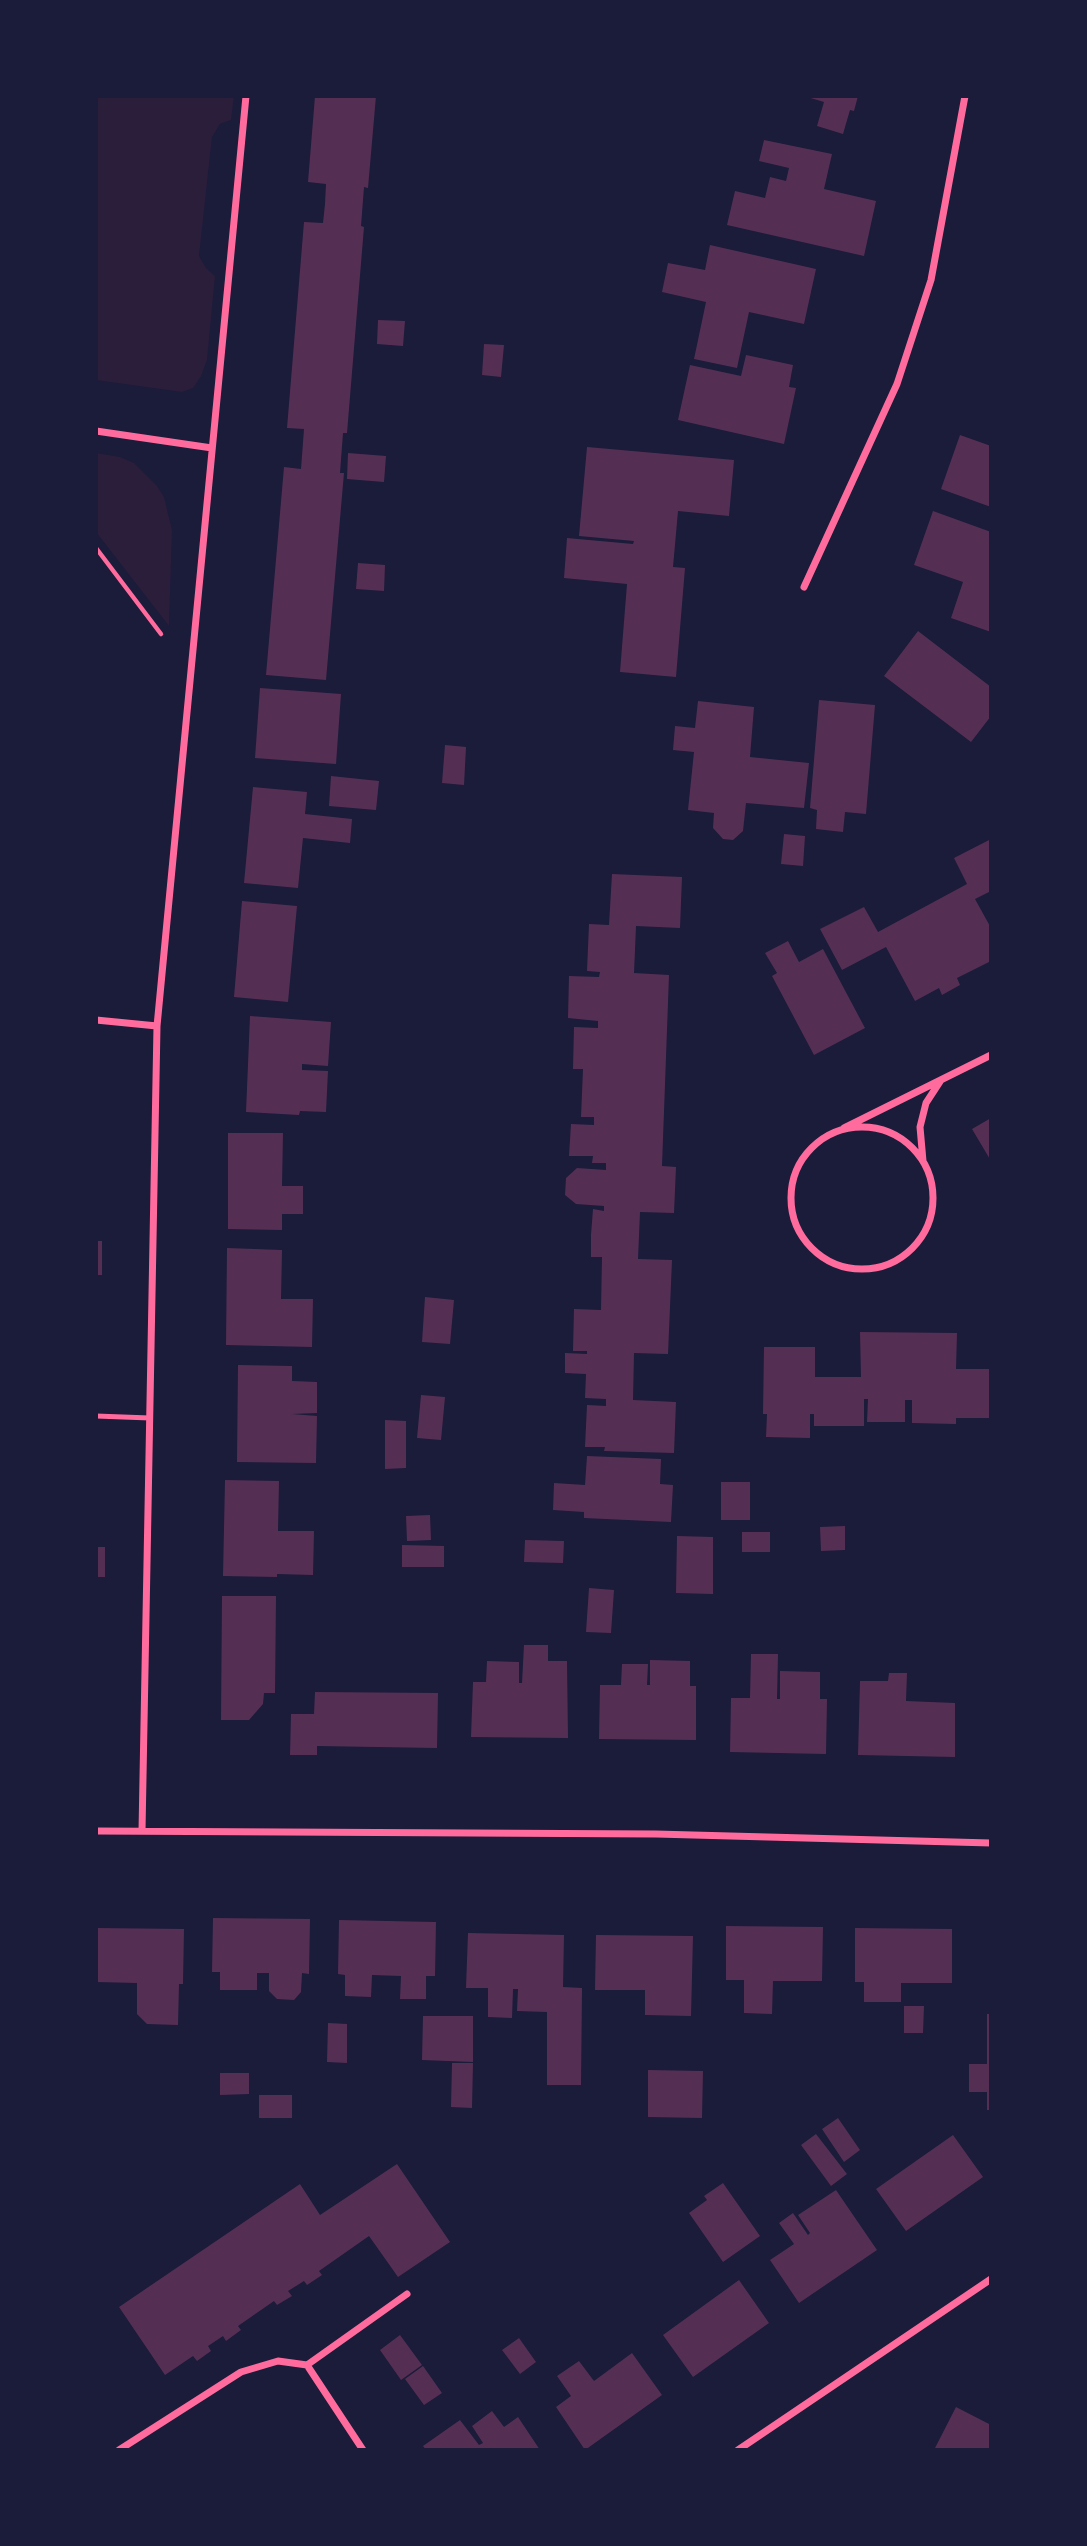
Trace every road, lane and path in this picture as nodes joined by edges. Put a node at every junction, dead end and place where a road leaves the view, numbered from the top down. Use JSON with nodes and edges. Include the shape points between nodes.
{"nodes":[{"id":1,"x":246,"y":96,"type":"edge"},
{"id":2,"x":965,"y":96,"type":"edge"},
{"id":3,"x":96,"y":431,"type":"edge"},
{"id":4,"x":212,"y":448,"type":"junction"},
{"id":5,"x":96,"y":548,"type":"edge"},
{"id":6,"x":804,"y":587,"type":"dead end"},
{"id":7,"x":189,"y":671,"type":"junction"},
{"id":8,"x":96,"y":1020,"type":"edge"},
{"id":9,"x":157,"y":1026,"type":"junction"},
{"id":10,"x":991,"y":1055,"type":"edge"},
{"id":11,"x":941,"y":1079,"type":"junction"},
{"id":12,"x":836,"y":1131,"type":"junction"},
{"id":13,"x":923,"y":1161,"type":"junction"},
{"id":14,"x":96,"y":1416,"type":"edge"},
{"id":15,"x":150,"y":1418,"type":"junction"},
{"id":16,"x":96,"y":1831,"type":"edge"},
{"id":17,"x":142,"y":1831,"type":"junction"},
{"id":18,"x":991,"y":1843,"type":"edge"},
{"id":19,"x":991,"y":2279,"type":"edge"},
{"id":20,"x":407,"y":2294,"type":"dead end"},
{"id":21,"x":307,"y":2365,"type":"junction"},
{"id":22,"x":119,"y":2450,"type":"edge"},
{"id":23,"x":363,"y":2450,"type":"edge"},
{"id":24,"x":738,"y":2450,"type":"edge"}],
"edges":[{"from":1,"to":4,"type":"street"},
{"from":2,"to":6,"type":"street","via":[[931,280],[897,384]]},
{"from":3,"to":4,"type":"street"},
{"from":4,"to":7,"type":"street"},
{"from":5,"to":7,"type":"path"},
{"from":7,"to":9,"type":"street"},
{"from":8,"to":9,"type":"street"},
{"from":9,"to":15,"type":"street"},
{"from":10,"to":11,"type":"street"},
{"from":11,"to":12,"type":"street"},
{"from":11,"to":13,"type":"street","via":[[926,1103],[920,1128]]},
{"from":12,"to":13,"type":"street","via":[[860,1127],[886,1130],[907,1143]]},
{"from":12,"to":13,"type":"street","via":[[814,1144],[799,1163],[791,1187],[792,1212],[800,1236],[817,1254],[838,1266],[863,1270],[888,1266],[909,1253],[925,1233],[933,1210],[932,1185]]},
{"from":14,"to":15,"type":"lane"},
{"from":15,"to":17,"type":"street"},
{"from":16,"to":17,"type":"street"},
{"from":17,"to":18,"type":"street","via":[[656,1833]]},
{"from":19,"to":24,"type":"street"},
{"from":20,"to":21,"type":"street"},
{"from":21,"to":22,"type":"street","via":[[278,2361],[242,2372]]},
{"from":21,"to":23,"type":"street"}]}
